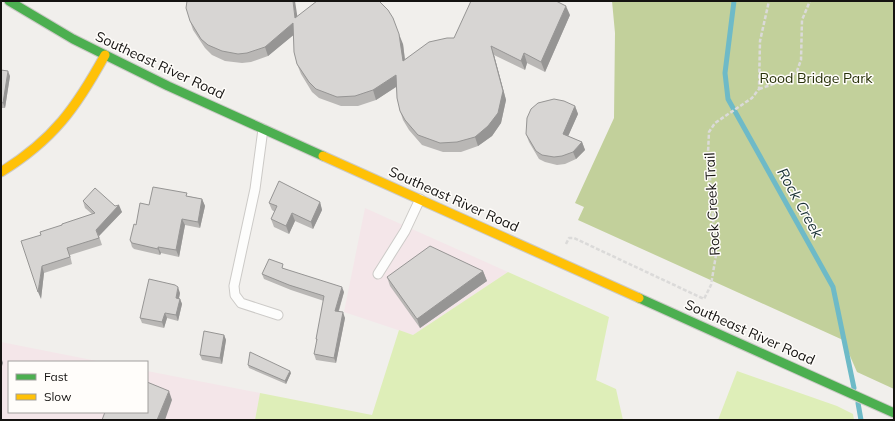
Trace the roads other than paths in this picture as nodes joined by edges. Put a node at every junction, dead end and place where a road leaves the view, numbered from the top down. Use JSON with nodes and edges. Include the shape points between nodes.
{"nodes":[{"id":1,"x":9,"y":1,"type":"edge"},
{"id":2,"x":105,"y":55,"type":"junction"},
{"id":3,"x":263,"y":128,"type":"junction"},
{"id":4,"x":1,"y":172,"type":"edge"},
{"id":5,"x":420,"y":199,"type":"junction"},
{"id":6,"x":378,"y":274,"type":"dead end"},
{"id":7,"x":278,"y":315,"type":"dead end"},
{"id":8,"x":894,"y":413,"type":"edge"}],
"edges":[{"from":1,"to":2,"type":"main road","name":"Southeast River Road"},
{"from":2,"to":3,"type":"main road","name":"Southeast River Road"},
{"from":2,"to":4,"type":"main road","via":[[82,96],[58,129],[34,152]]},
{"from":3,"to":5,"type":"main road","name":"Southeast River Road"},
{"from":3,"to":7,"type":"lane","via":[[255,189],[234,295],[241,303]]},
{"from":5,"to":6,"type":"lane","via":[[405,232]]},
{"from":5,"to":8,"type":"main road","name":"Southeast River Road"}]}
